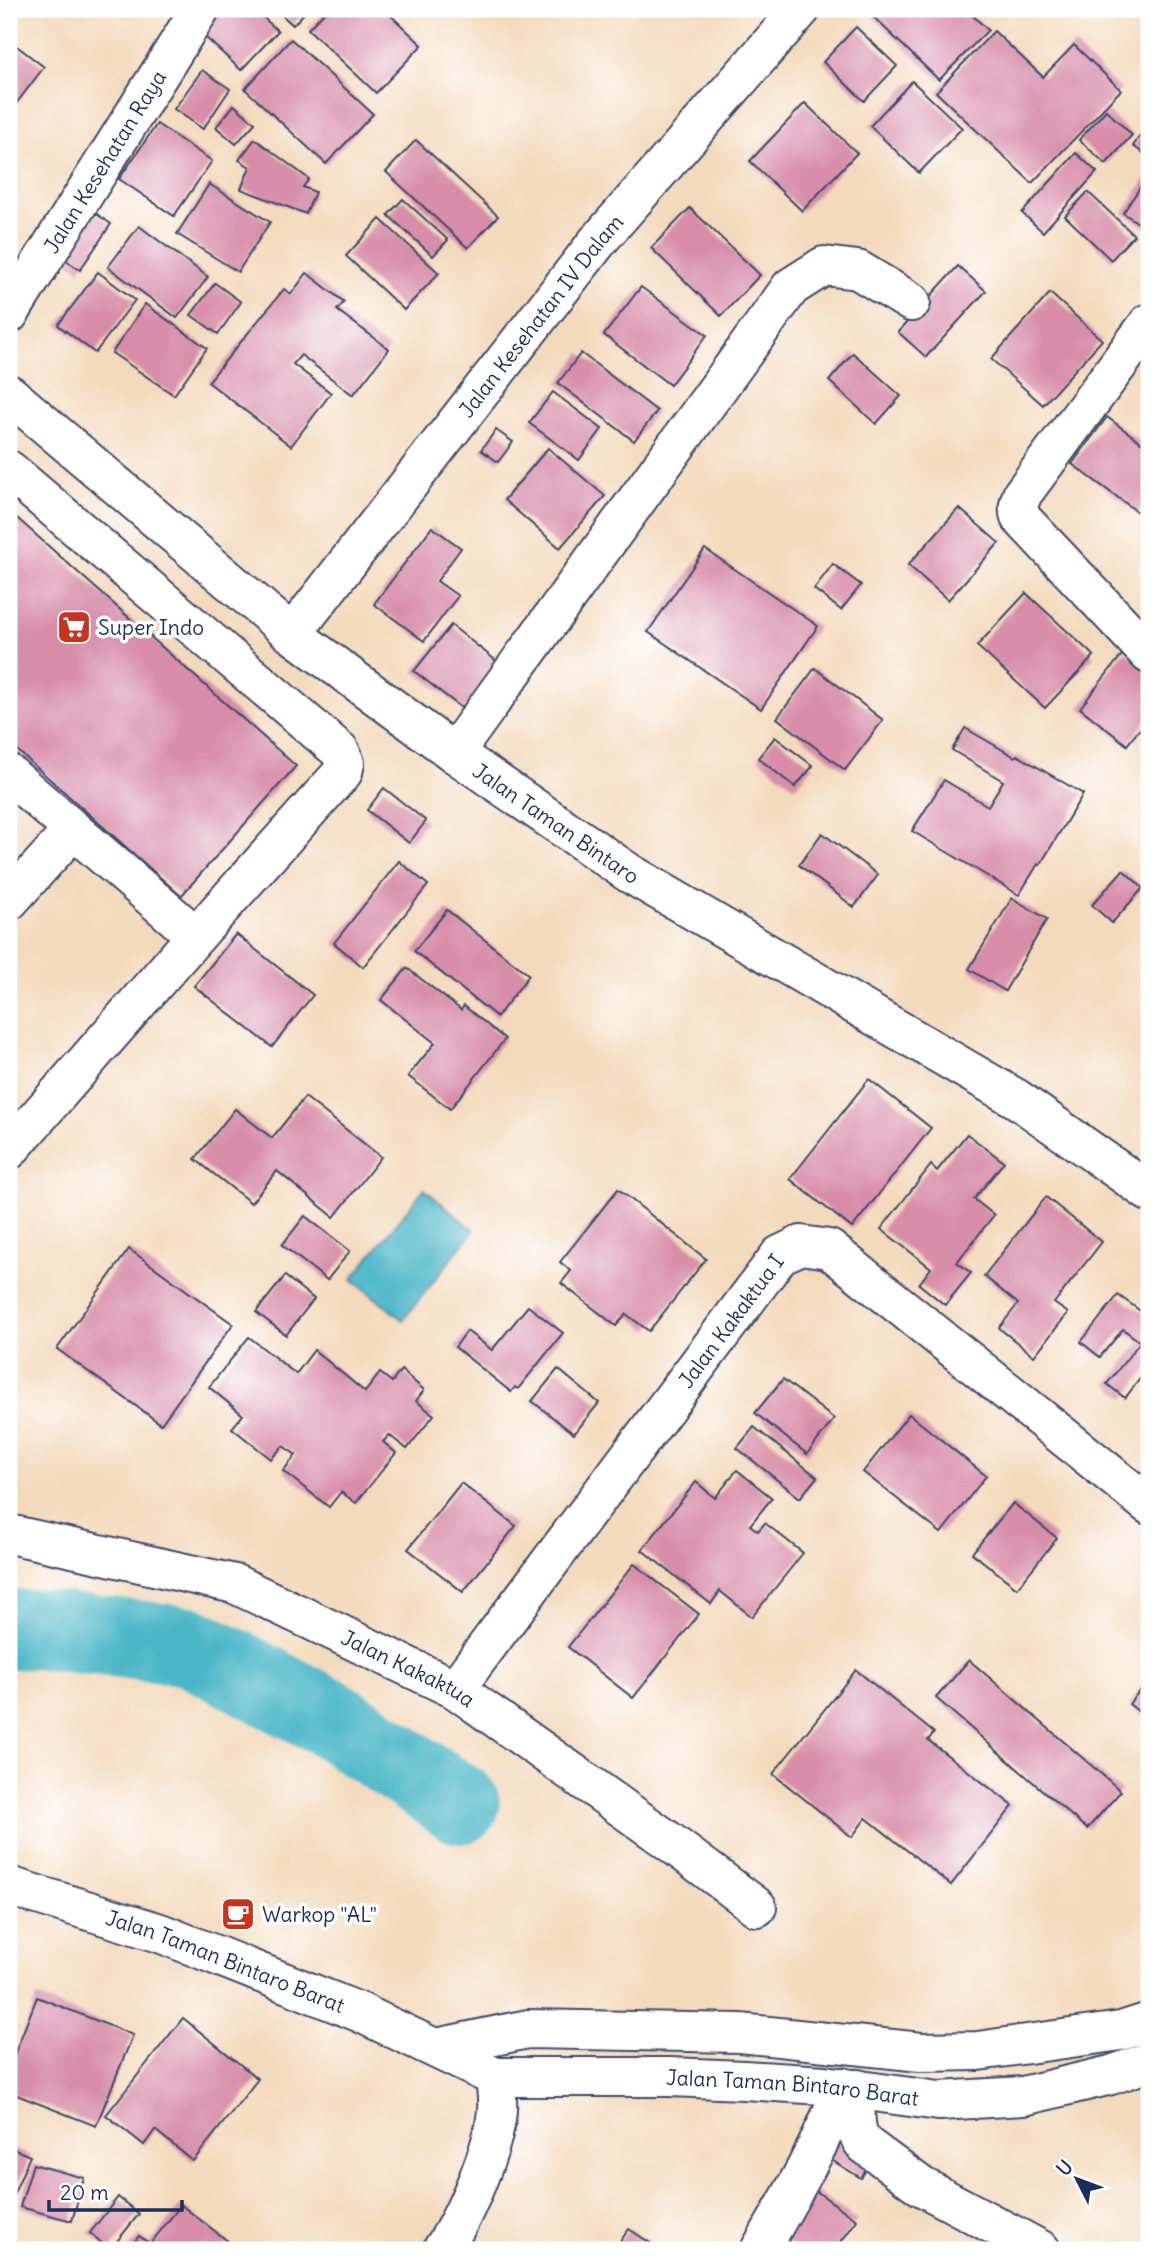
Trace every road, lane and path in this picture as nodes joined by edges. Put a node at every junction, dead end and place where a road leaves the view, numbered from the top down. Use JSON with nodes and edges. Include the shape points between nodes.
{"nodes":[{"id":1,"x":200,"y":9,"type":"edge"},
{"id":2,"x":802,"y":9,"type":"edge"},
{"id":3,"x":911,"y":302,"type":"dead end"},
{"id":4,"x":9,"y":314,"type":"edge"},
{"id":5,"x":1149,"y":323,"type":"edge"},
{"id":6,"x":9,"y":394,"type":"edge"},
{"id":7,"x":9,"y":470,"type":"edge"},
{"id":8,"x":292,"y":634,"type":"junction"},
{"id":9,"x":1149,"y":654,"type":"edge"},
{"id":10,"x":454,"y":752,"type":"junction"},
{"id":11,"x":9,"y":774,"type":"edge"},
{"id":12,"x":73,"y":830,"type":"junction"},
{"id":13,"x":9,"y":901,"type":"edge"},
{"id":14,"x":195,"y":936,"type":"junction"},
{"id":15,"x":9,"y":1150,"type":"edge"},
{"id":16,"x":1149,"y":1192,"type":"edge"},
{"id":17,"x":1149,"y":1504,"type":"edge"},
{"id":18,"x":9,"y":1534,"type":"edge"},
{"id":19,"x":455,"y":1689,"type":"junction"},
{"id":20,"x":9,"y":1886,"type":"edge"},
{"id":21,"x":757,"y":1907,"type":"dead end"},
{"id":22,"x":1149,"y":2022,"type":"edge"},
{"id":23,"x":436,"y":2049,"type":"junction"},
{"id":24,"x":1149,"y":2062,"type":"edge"},
{"id":25,"x":495,"y":2077,"type":"junction"},
{"id":26,"x":841,"y":2087,"type":"junction"},
{"id":27,"x":442,"y":2250,"type":"edge"},
{"id":28,"x":760,"y":2250,"type":"edge"},
{"id":29,"x":1041,"y":2250,"type":"edge"}],
"edges":[{"from":1,"to":4,"type":"street","name":"Jalan Kesehatan Raya"},
{"from":2,"to":8,"type":"street","name":"Jalan Kesehatan IV Dalam","via":[[598,241]]},
{"from":3,"to":10,"type":"street","via":[[858,270],[824,266],[791,287]]},
{"from":5,"to":9,"type":"street","via":[[1023,493],[1018,512]]},
{"from":6,"to":8,"type":"street","name":"Jalan Taman Bintaro"},
{"from":7,"to":14,"type":"street","via":[[340,751],[345,762],[343,772]]},
{"from":8,"to":10,"type":"street","name":"Jalan Taman Bintaro"},
{"from":10,"to":16,"type":"street","name":"Jalan Taman Bintaro","via":[[629,873],[1017,1099]]},
{"from":11,"to":12,"type":"street"},
{"from":12,"to":13,"type":"street"},
{"from":12,"to":14,"type":"street"},
{"from":14,"to":15,"type":"street"},
{"from":17,"to":19,"type":"street","name":"Jalan Kakaktua I","via":[[829,1249],[800,1245],[780,1255]]},
{"from":18,"to":19,"type":"street","name":"Jalan Kakaktua","via":[[235,1584]]},
{"from":19,"to":21,"type":"street","name":"Jalan Kakaktua"},
{"from":20,"to":23,"type":"street","name":"Jalan Taman Bintaro Barat","via":[[160,1933],[359,2012]]},
{"from":22,"to":23,"type":"street","via":[[1121,2031],[978,2051],[921,2052],[740,2033],[528,2029]]},
{"from":23,"to":25,"type":"street","name":"Jalan Taman Bintaro Barat"},
{"from":24,"to":26,"type":"street","name":"Jalan Taman Bintaro Barat","via":[[1023,2096],[939,2101]]},
{"from":25,"to":26,"type":"street","name":"Jalan Taman Bintaro Barat","via":[[670,2077]]},
{"from":25,"to":27,"type":"street","via":[[497,2109],[489,2144]]},
{"from":26,"to":28,"type":"street","via":[[835,2107]]},
{"from":26,"to":29,"type":"street","via":[[864,2144],[921,2186]]}]}
